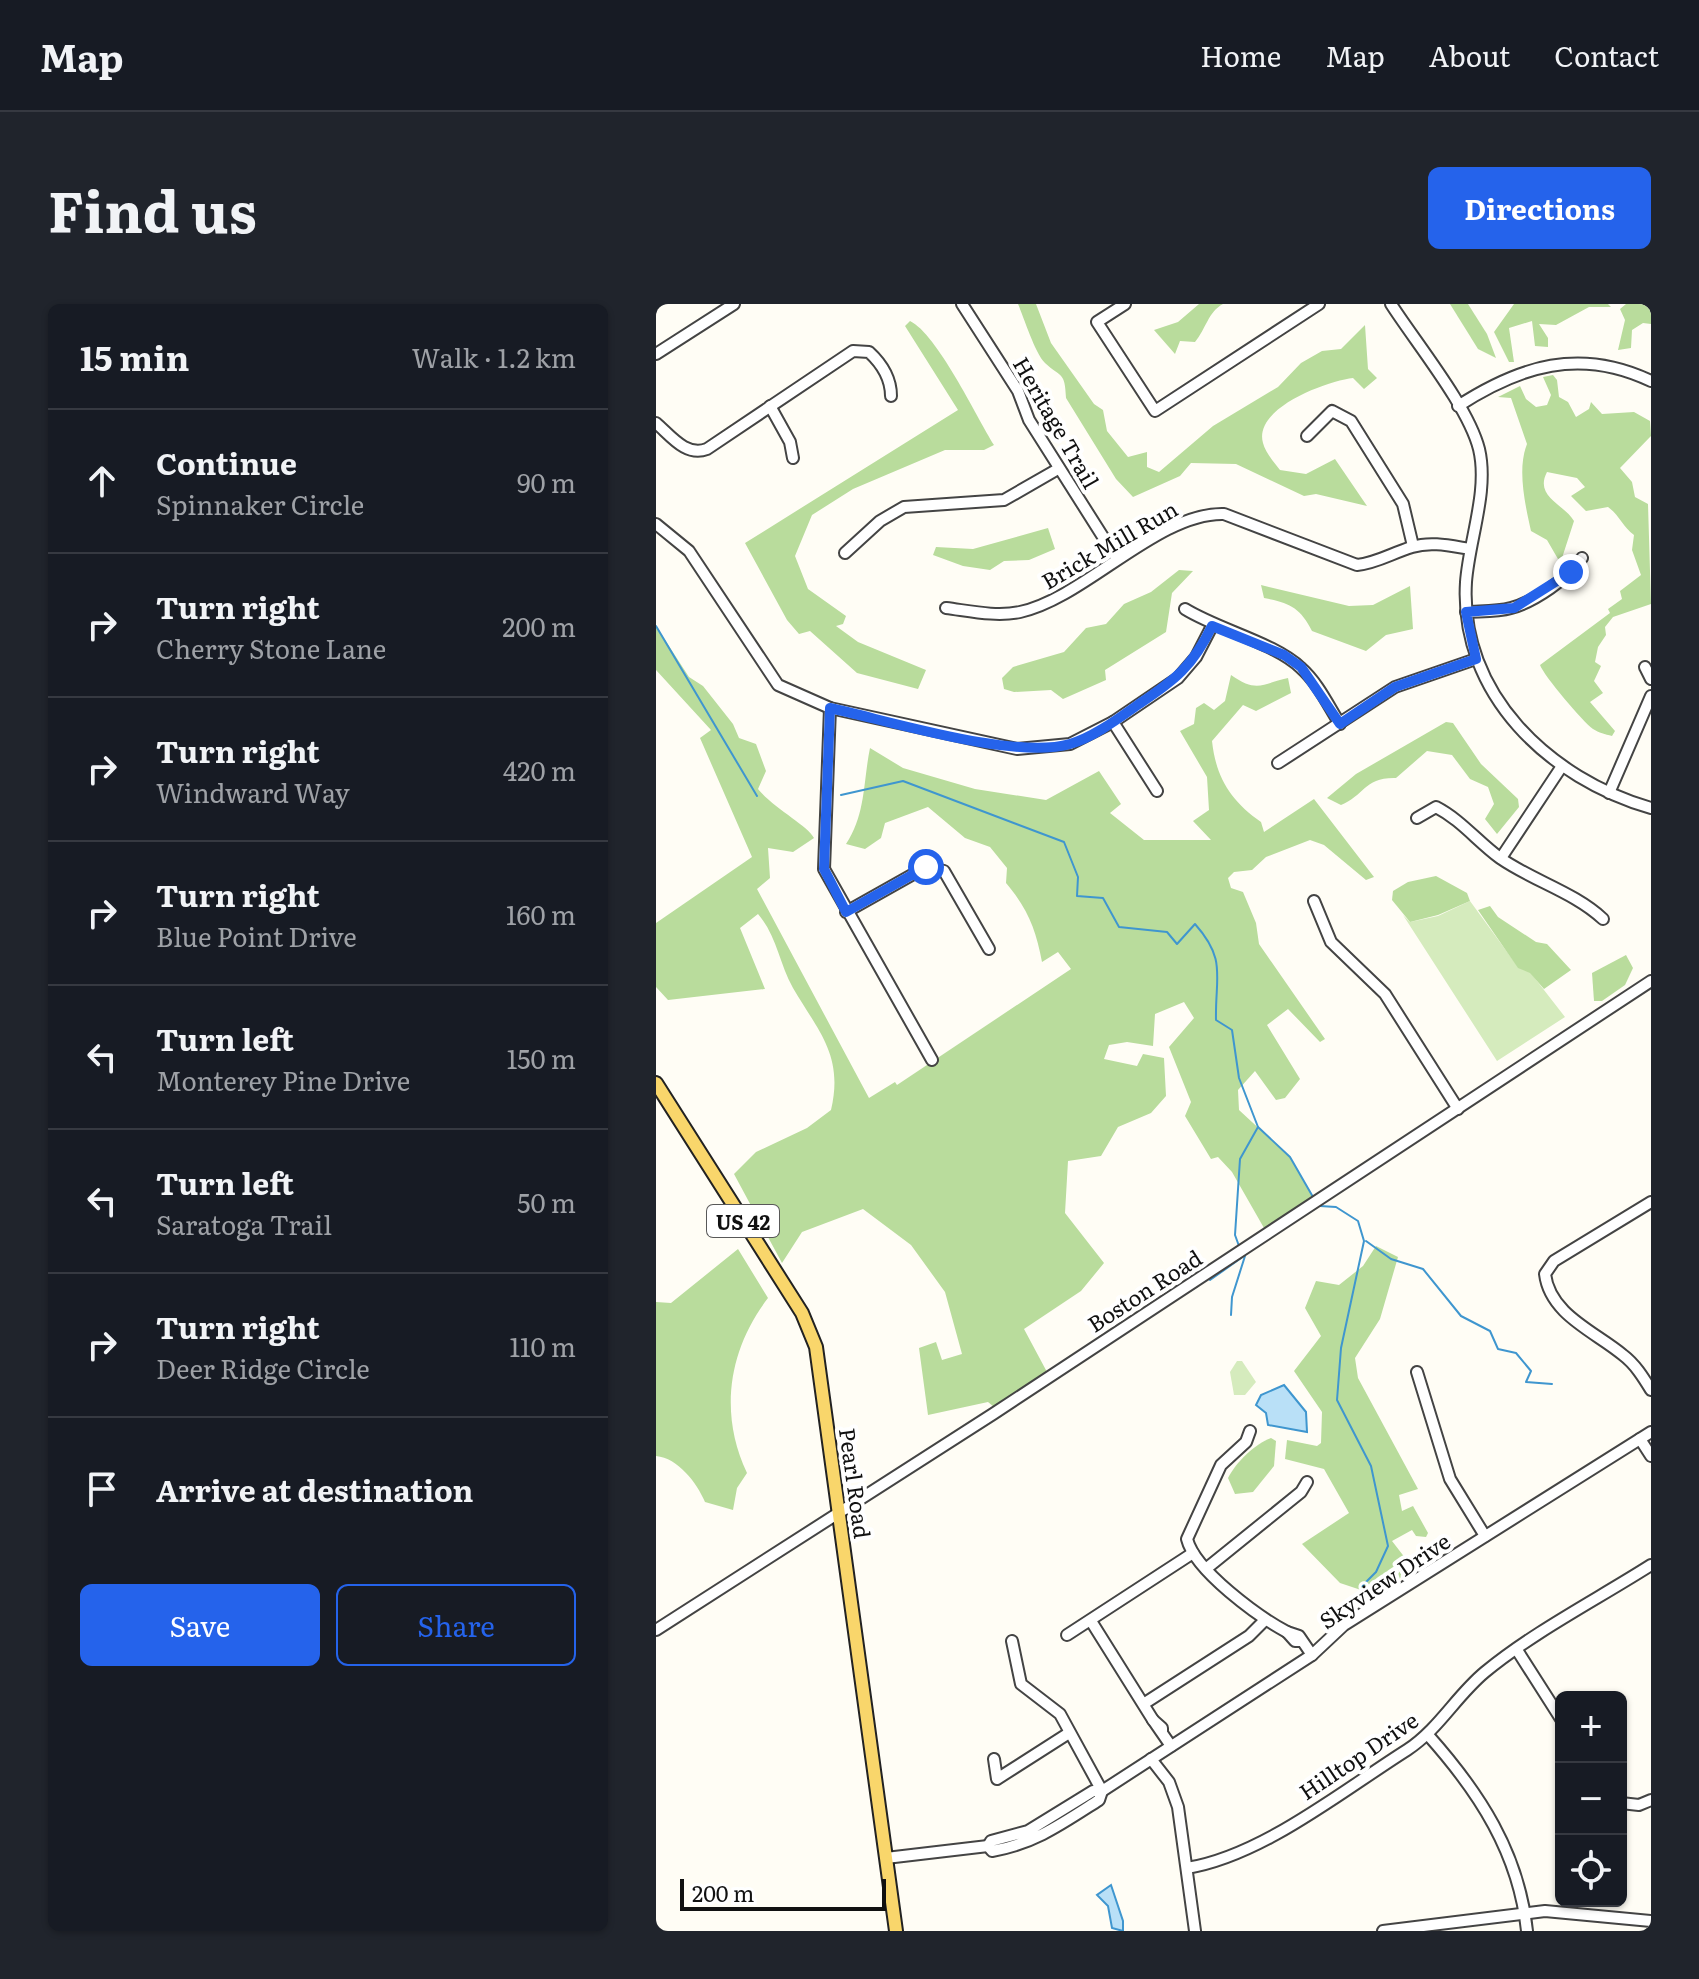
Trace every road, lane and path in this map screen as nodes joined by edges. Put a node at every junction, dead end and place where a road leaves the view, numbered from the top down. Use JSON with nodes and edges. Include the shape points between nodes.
{"nodes":[{"id":1,"x":734,"y":304,"type":"edge"},
{"id":2,"x":962,"y":304,"type":"edge"},
{"id":3,"x":1125,"y":304,"type":"edge"},
{"id":4,"x":1319,"y":304,"type":"edge"},
{"id":5,"x":1391,"y":304,"type":"edge"},
{"id":6,"x":656,"y":354,"type":"edge"},
{"id":7,"x":1651,"y":381,"type":"edge"},
{"id":8,"x":891,"y":396,"type":"dead end"},
{"id":9,"x":770,"y":406,"type":"junction"},
{"id":10,"x":1458,"y":406,"type":"junction"},
{"id":11,"x":656,"y":423,"type":"edge"},
{"id":12,"x":1307,"y":436,"type":"dead end"},
{"id":13,"x":793,"y":458,"type":"dead end"},
{"id":14,"x":1058,"y":469,"type":"junction"},
{"id":15,"x":656,"y":524,"type":"edge"},
{"id":16,"x":1413,"y":546,"type":"junction"},
{"id":17,"x":1470,"y":549,"type":"junction"},
{"id":18,"x":845,"y":553,"type":"dead end"},
{"id":19,"x":1582,"y":558,"type":"dead end"},
{"id":20,"x":1117,"y":559,"type":"junction"},
{"id":21,"x":946,"y":608,"type":"dead end"},
{"id":22,"x":1185,"y":609,"type":"dead end"},
{"id":23,"x":1466,"y":612,"type":"junction"},
{"id":24,"x":1212,"y":626,"type":"junction"},
{"id":25,"x":1476,"y":659,"type":"junction"},
{"id":26,"x":1645,"y":667,"type":"dead end"},
{"id":27,"x":1651,"y":679,"type":"edge"},
{"id":28,"x":1651,"y":696,"type":"edge"},
{"id":29,"x":830,"y":708,"type":"junction"},
{"id":30,"x":1113,"y":722,"type":"junction"},
{"id":31,"x":1340,"y":724,"type":"junction"},
{"id":32,"x":1278,"y":763,"type":"dead end"},
{"id":33,"x":1562,"y":766,"type":"junction"},
{"id":34,"x":1157,"y":791,"type":"dead end"},
{"id":35,"x":1609,"y":793,"type":"junction"},
{"id":36,"x":1651,"y":808,"type":"edge"},
{"id":37,"x":1417,"y":818,"type":"dead end"},
{"id":38,"x":1501,"y":858,"type":"junction"},
{"id":39,"x":1314,"y":901,"type":"dead end"},
{"id":40,"x":846,"y":912,"type":"junction"},
{"id":41,"x":1603,"y":919,"type":"dead end"},
{"id":42,"x":989,"y":949,"type":"dead end"},
{"id":43,"x":1651,"y":981,"type":"edge"},
{"id":44,"x":932,"y":1060,"type":"dead end"},
{"id":45,"x":656,"y":1083,"type":"edge"},
{"id":46,"x":1458,"y":1109,"type":"junction"},
{"id":47,"x":1651,"y":1202,"type":"edge"},
{"id":48,"x":1417,"y":1372,"type":"dead end"},
{"id":49,"x":1651,"y":1390,"type":"edge"},
{"id":50,"x":1250,"y":1431,"type":"dead end"},
{"id":51,"x":1651,"y":1432,"type":"edge"},
{"id":52,"x":1640,"y":1439,"type":"junction"},
{"id":53,"x":1651,"y":1456,"type":"edge"},
{"id":54,"x":1307,"y":1482,"type":"dead end"},
{"id":55,"x":841,"y":1511,"type":"junction"},
{"id":56,"x":1485,"y":1536,"type":"junction"},
{"id":57,"x":1193,"y":1553,"type":"junction"},
{"id":58,"x":1651,"y":1565,"type":"edge"},
{"id":59,"x":1207,"y":1568,"type":"junction"},
{"id":60,"x":1265,"y":1620,"type":"junction"},
{"id":61,"x":1091,"y":1621,"type":"junction"},
{"id":62,"x":656,"y":1630,"type":"edge"},
{"id":63,"x":1067,"y":1635,"type":"dead end"},
{"id":64,"x":1012,"y":1641,"type":"dead end"},
{"id":65,"x":1517,"y":1650,"type":"junction"},
{"id":66,"x":1312,"y":1655,"type":"junction"},
{"id":67,"x":1145,"y":1703,"type":"junction"},
{"id":68,"x":1555,"y":1710,"type":"edge"},
{"id":69,"x":1069,"y":1733,"type":"junction"},
{"id":70,"x":1428,"y":1735,"type":"junction"},
{"id":71,"x":1171,"y":1746,"type":"junction"},
{"id":72,"x":994,"y":1759,"type":"dead end"},
{"id":73,"x":1151,"y":1759,"type":"junction"},
{"id":74,"x":1102,"y":1791,"type":"junction"},
{"id":75,"x":1651,"y":1800,"type":"edge"},
{"id":76,"x":1627,"y":1804,"type":"edge"},
{"id":77,"x":886,"y":1858,"type":"junction"},
{"id":78,"x":1187,"y":1868,"type":"junction"},
{"id":79,"x":1525,"y":1913,"type":"junction"},
{"id":80,"x":1651,"y":1921,"type":"edge"},
{"id":81,"x":896,"y":1931,"type":"edge"},
{"id":82,"x":1195,"y":1931,"type":"edge"},
{"id":83,"x":1383,"y":1931,"type":"edge"},
{"id":84,"x":1527,"y":1931,"type":"edge"}],
"edges":[{"from":1,"to":6,"type":"street"},
{"from":2,"to":14,"type":"street","name":"Heritage Trail","via":[[1018,391]]},
{"from":3,"to":4,"type":"street","via":[[1097,322],[1155,411]]},
{"from":5,"to":10,"type":"street"},
{"from":7,"to":10,"type":"street","via":[[1609,366],[1561,364],[1505,377]]},
{"from":8,"to":9,"type":"street","via":[[891,383],[878,360],[869,352],[853,351]]},
{"from":9,"to":11,"type":"street","via":[[697,453]]},
{"from":9,"to":13,"type":"street"},
{"from":10,"to":17,"type":"street","via":[[1475,437],[1481,468]]},
{"from":12,"to":16,"type":"street","via":[[1332,411],[1351,421],[1403,504]]},
{"from":14,"to":18,"type":"street","via":[[1004,500],[904,507]]},
{"from":14,"to":20,"type":"street","name":"Heritage Trail"},
{"from":15,"to":29,"type":"street","via":[[689,551],[778,685]]},
{"from":16,"to":17,"type":"street","name":"Brick Mill Run"},
{"from":16,"to":20,"type":"street","name":"Brick Mill Run","via":[[1357,565],[1224,514],[1206,513]]},
{"from":17,"to":23,"type":"street"},
{"from":19,"to":23,"type":"street","via":[[1571,572],[1522,604]]},
{"from":20,"to":21,"type":"street","name":"Brick Mill Run","via":[[1063,594],[1020,612]]},
{"from":22,"to":24,"type":"street"},
{"from":23,"to":25,"type":"street"},
{"from":24,"to":30,"type":"street","via":[[1178,678]]},
{"from":24,"to":31,"type":"street","via":[[1301,667]]},
{"from":25,"to":31,"type":"street","via":[[1395,687]]},
{"from":25,"to":33,"type":"street","via":[[1515,722]]},
{"from":26,"to":27,"type":"street"},
{"from":28,"to":35,"type":"street"},
{"from":29,"to":30,"type":"street","via":[[1017,749],[1070,744]]},
{"from":29,"to":40,"type":"street","via":[[824,869]]},
{"from":30,"to":34,"type":"street"},
{"from":31,"to":32,"type":"street"},
{"from":33,"to":35,"type":"street"},
{"from":33,"to":38,"type":"street"},
{"from":35,"to":36,"type":"street"},
{"from":37,"to":38,"type":"street","via":[[1436,807]]},
{"from":38,"to":41,"type":"street","via":[[1588,905]]},
{"from":39,"to":46,"type":"street","via":[[1331,942],[1385,994]]},
{"from":40,"to":42,"type":"street","via":[[926,867],[944,871]]},
{"from":40,"to":44,"type":"street"},
{"from":43,"to":46,"type":"street","name":"Boston Road"},
{"from":45,"to":55,"type":"main road","name":"Pearl Road","number":"US 42","via":[[812,1333]]},
{"from":46,"to":55,"type":"street","name":"Boston Road"},
{"from":47,"to":49,"type":"street","via":[[1554,1261],[1545,1274],[1575,1321],[1626,1357]]},
{"from":48,"to":56,"type":"street","via":[[1450,1479]]},
{"from":50,"to":57,"type":"street","via":[[1246,1442],[1221,1465],[1189,1531]]},
{"from":51,"to":52,"type":"street","name":"Skyview Drive"},
{"from":52,"to":53,"type":"street"},
{"from":52,"to":56,"type":"street","name":"Skyview Drive"},
{"from":54,"to":59,"type":"street"},
{"from":55,"to":62,"type":"street","name":"Boston Road"},
{"from":55,"to":77,"type":"main road","name":"Pearl Road","number":"US 42"},
{"from":56,"to":66,"type":"street","name":"Skyview Drive","via":[[1344,1625]]},
{"from":57,"to":59,"type":"street"},
{"from":57,"to":61,"type":"street"},
{"from":58,"to":65,"type":"street","name":"Hilltop Drive"},
{"from":59,"to":60,"type":"street"},
{"from":60,"to":66,"type":"street","via":[[1293,1632]]},
{"from":60,"to":67,"type":"street","via":[[1249,1636]]},
{"from":61,"to":63,"type":"street"},
{"from":61,"to":67,"type":"street"},
{"from":64,"to":69,"type":"street","via":[[1021,1684],[1055,1708]]},
{"from":65,"to":68,"type":"street"},
{"from":65,"to":70,"type":"street","name":"Hilltop Drive","via":[[1473,1683]]},
{"from":66,"to":71,"type":"street","name":"Skyview Drive"},
{"from":67,"to":71,"type":"street"},
{"from":69,"to":72,"type":"street","via":[[997,1779]]},
{"from":69,"to":74,"type":"street"},
{"from":70,"to":78,"type":"street","name":"Hilltop Drive","via":[[1251,1849]]},
{"from":70,"to":79,"type":"street","via":[[1490,1817],[1512,1861]]},
{"from":71,"to":73,"type":"street","name":"Skyview Drive"},
{"from":73,"to":74,"type":"street","name":"Skyview Drive"},
{"from":73,"to":78,"type":"street","via":[[1175,1796]]},
{"from":74,"to":77,"type":"street","name":"Skyview Drive","via":[[1099,1800],[1033,1841],[992,1851],[988,1846]]},
{"from":75,"to":76,"type":"street"},
{"from":77,"to":81,"type":"main road","name":"Pearl Road","number":"US 42"},
{"from":78,"to":82,"type":"street"},
{"from":79,"to":80,"type":"street","via":[[1559,1910]]},
{"from":79,"to":83,"type":"street"},
{"from":79,"to":84,"type":"street"}]}
